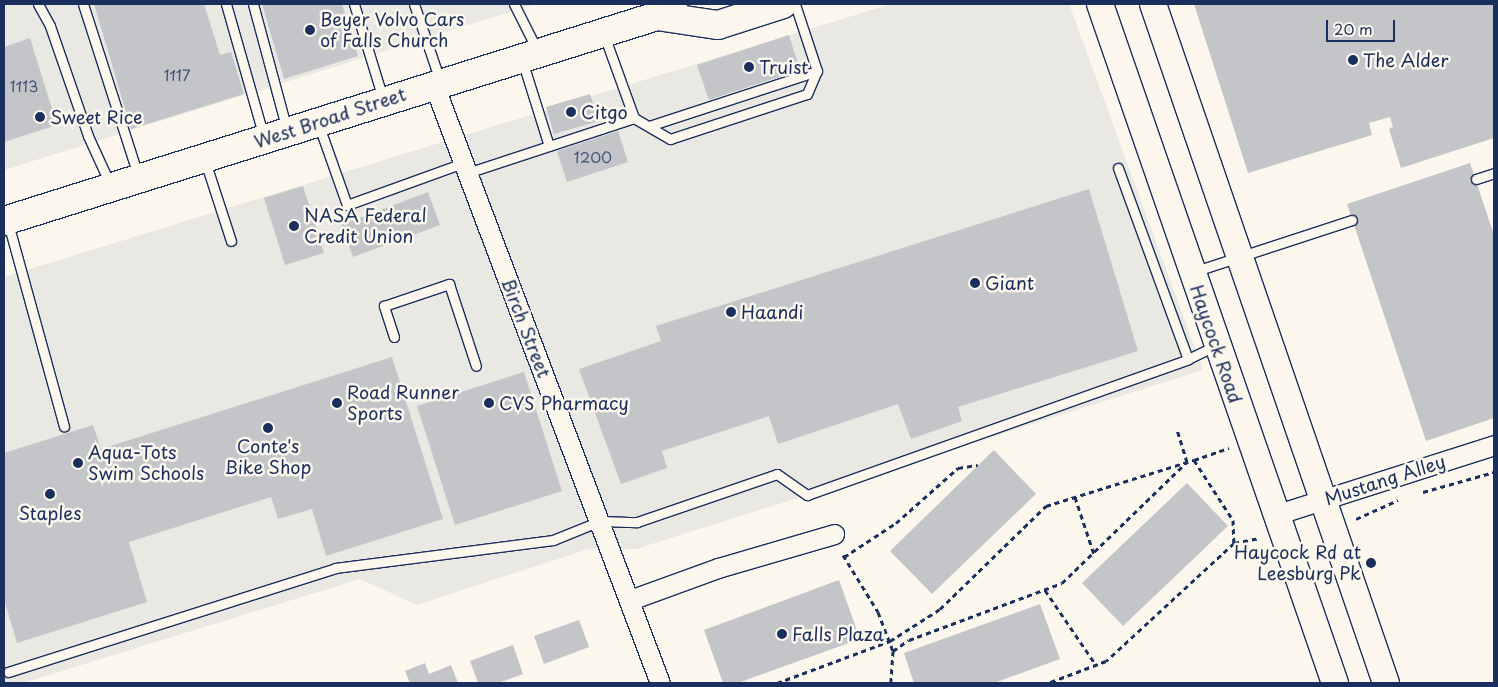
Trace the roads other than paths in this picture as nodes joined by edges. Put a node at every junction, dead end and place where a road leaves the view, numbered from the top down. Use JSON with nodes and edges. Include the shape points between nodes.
{"nodes":[{"id":1,"x":38,"y":4,"type":"edge"},
{"id":2,"x":83,"y":4,"type":"edge"},
{"id":3,"x":226,"y":4,"type":"edge"},
{"id":4,"x":253,"y":4,"type":"edge"},
{"id":5,"x":354,"y":4,"type":"edge"},
{"id":6,"x":514,"y":4,"type":"edge"},
{"id":7,"x":783,"y":4,"type":"edge"},
{"id":8,"x":795,"y":4,"type":"edge"},
{"id":9,"x":1100,"y":4,"type":"edge"},
{"id":10,"x":1153,"y":4,"type":"edge"},
{"id":11,"x":417,"y":5,"type":"edge"},
{"id":12,"x":661,"y":8,"type":"edge"},
{"id":13,"x":604,"y":32,"type":"junction"},
{"id":14,"x":530,"y":55,"type":"junction"},
{"id":15,"x":817,"y":71,"type":"junction"},
{"id":16,"x":438,"y":84,"type":"junction"},
{"id":17,"x":384,"y":101,"type":"junction"},
{"id":18,"x":634,"y":118,"type":"junction"},
{"id":19,"x":317,"y":123,"type":"junction"},
{"id":20,"x":649,"y":126,"type":"junction"},
{"id":21,"x":276,"y":135,"type":"junction"},
{"id":22,"x":549,"y":146,"type":"junction"},
{"id":23,"x":204,"y":158,"type":"junction"},
{"id":24,"x":465,"y":168,"type":"junction"},
{"id":25,"x":1118,"y":168,"type":"dead end"},
{"id":26,"x":1494,"y":173,"type":"edge"},
{"id":27,"x":139,"y":179,"type":"junction"},
{"id":28,"x":1476,"y":179,"type":"dead end"},
{"id":29,"x":111,"y":188,"type":"junction"},
{"id":30,"x":1352,"y":220,"type":"dead end"},
{"id":31,"x":5,"y":221,"type":"edge"},
{"id":32,"x":231,"y":242,"type":"dead end"},
{"id":33,"x":1241,"y":256,"type":"junction"},
{"id":34,"x":1191,"y":272,"type":"junction"},
{"id":35,"x":394,"y":337,"type":"dead end"},
{"id":36,"x":1217,"y":345,"type":"junction"},
{"id":37,"x":1188,"y":359,"type":"junction"},
{"id":38,"x":476,"y":366,"type":"dead end"},
{"id":39,"x":64,"y":426,"type":"dead end"},
{"id":40,"x":1494,"y":445,"type":"edge"},
{"id":41,"x":1324,"y":499,"type":"junction"},
{"id":42,"x":1275,"y":515,"type":"junction"},
{"id":43,"x":600,"y":520,"type":"junction"},
{"id":44,"x":834,"y":534,"type":"road end"},
{"id":45,"x":630,"y":600,"type":"junction"},
{"id":46,"x":8,"y":672,"type":"dead end"},
{"id":47,"x":654,"y":682,"type":"edge"},
{"id":48,"x":1335,"y":683,"type":"edge"},
{"id":49,"x":1386,"y":683,"type":"edge"}],
"edges":[{"from":1,"to":29,"type":"lane","via":[[50,26],[88,136]]},
{"from":2,"to":27,"type":"lane"},
{"from":3,"to":21,"type":"lane"},
{"from":4,"to":21,"type":"lane"},
{"from":5,"to":17,"type":"lane"},
{"from":6,"to":14,"type":"lane"},
{"from":7,"to":12,"type":"main road","name":"West Broad Street","via":[[718,25]]},
{"from":8,"to":15,"type":"lane"},
{"from":9,"to":34,"type":"main road","name":"Haycock Road"},
{"from":10,"to":33,"type":"main road"},
{"from":11,"to":16,"type":"lane"},
{"from":12,"to":13,"type":"main road","name":"West Broad Street"},
{"from":13,"to":14,"type":"main road","name":"West Broad Street"},
{"from":13,"to":18,"type":"lane"},
{"from":14,"to":16,"type":"main road","name":"West Broad Street"},
{"from":14,"to":22,"type":"lane"},
{"from":15,"to":20,"type":"lane"},
{"from":15,"to":20,"type":"lane","via":[[807,94],[796,98],[670,139]]},
{"from":16,"to":17,"type":"main road","name":"West Broad Street"},
{"from":16,"to":24,"type":"street","name":"Birch Street"},
{"from":17,"to":19,"type":"main road","name":"West Broad Street"},
{"from":18,"to":20,"type":"lane"},
{"from":18,"to":22,"type":"lane"},
{"from":19,"to":21,"type":"main road","name":"West Broad Street"},
{"from":19,"to":24,"type":"lane","via":[[347,205]]},
{"from":21,"to":23,"type":"main road","name":"West Broad Street"},
{"from":22,"to":24,"type":"lane"},
{"from":23,"to":27,"type":"main road","name":"West Broad Street"},
{"from":23,"to":32,"type":"lane"},
{"from":24,"to":43,"type":"street","name":"Birch Street"},
{"from":25,"to":37,"type":"lane"},
{"from":26,"to":28,"type":"lane"},
{"from":27,"to":29,"type":"main road","name":"West Broad Street"},
{"from":29,"to":31,"type":"main road","name":"West Broad Street"},
{"from":30,"to":33,"type":"lane"},
{"from":31,"to":39,"type":"lane"},
{"from":33,"to":34,"type":"lane"},
{"from":33,"to":41,"type":"main road"},
{"from":34,"to":36,"type":"main road","name":"Haycock Road"},
{"from":35,"to":38,"type":"lane","via":[[384,306],[449,284]]},
{"from":36,"to":37,"type":"lane"},
{"from":36,"to":42,"type":"main road","name":"Haycock Road"},
{"from":37,"to":43,"type":"lane","via":[[806,495],[776,474],[637,522]]},
{"from":40,"to":41,"type":"street","name":"Mustang Alley"},
{"from":41,"to":42,"type":"street","name":"Mustang Alley"},
{"from":41,"to":49,"type":"main road"},
{"from":42,"to":48,"type":"main road","name":"Haycock Road","via":[[1279,548]]},
{"from":43,"to":45,"type":"street","name":"Birch Street"},
{"from":43,"to":46,"type":"lane","via":[[553,540],[335,568]]},
{"from":44,"to":45,"type":"street","via":[[718,568]]},
{"from":45,"to":47,"type":"street","name":"Birch Street"}]}
